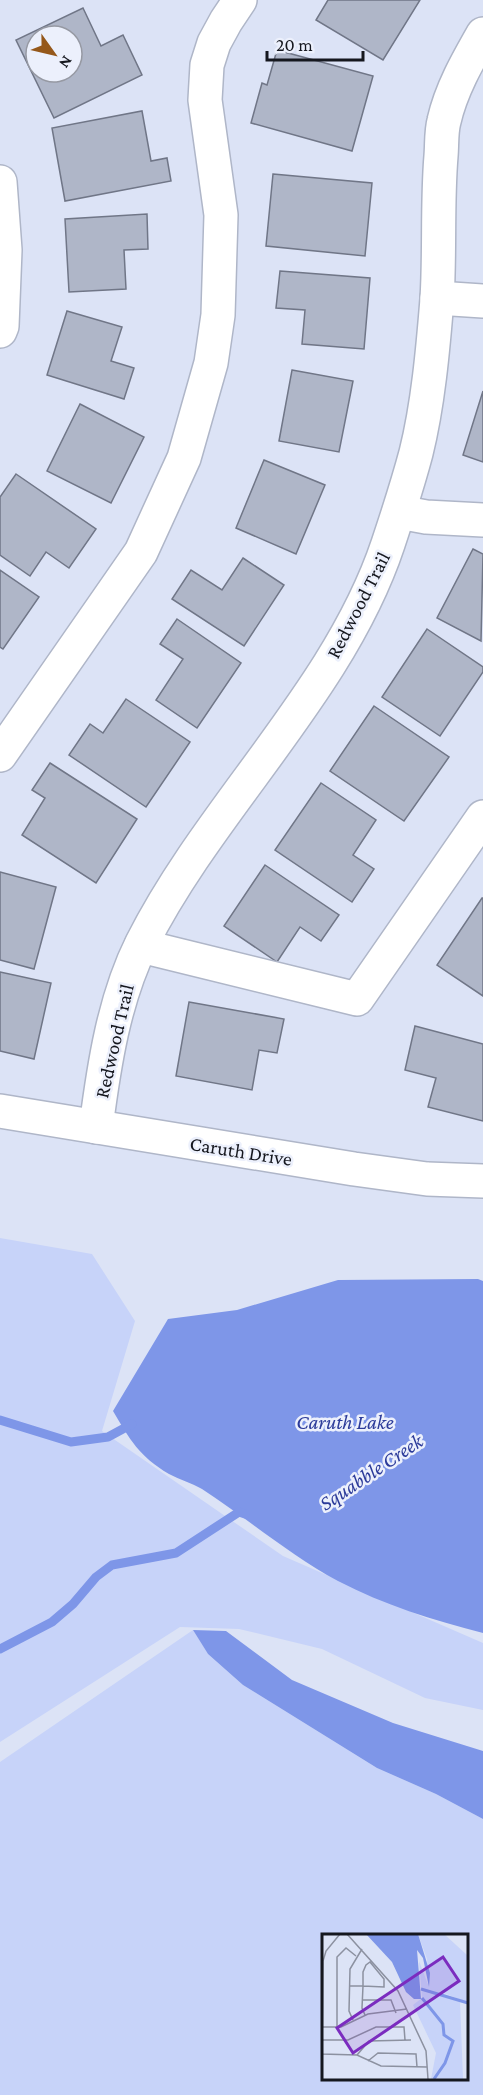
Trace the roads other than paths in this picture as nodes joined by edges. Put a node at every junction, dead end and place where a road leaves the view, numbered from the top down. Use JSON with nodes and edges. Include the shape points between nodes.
{"nodes":[{"id":1,"x":240,"y":0,"type":"edge"},
{"id":2,"x":483,"y":34,"type":"edge"},
{"id":3,"x":0,"y":182,"type":"edge"},
{"id":4,"x":437,"y":298,"type":"junction"},
{"id":5,"x":483,"y":302,"type":"edge"},
{"id":6,"x":0,"y":331,"type":"edge"},
{"id":7,"x":399,"y":512,"type":"junction"},
{"id":8,"x":483,"y":520,"type":"edge"},
{"id":9,"x":0,"y":755,"type":"edge"},
{"id":10,"x":483,"y":817,"type":"edge"},
{"id":11,"x":141,"y":946,"type":"junction"},
{"id":12,"x":0,"y":1111,"type":"edge"},
{"id":13,"x":96,"y":1127,"type":"junction"},
{"id":14,"x":483,"y":1181,"type":"edge"}],
"edges":[{"from":1,"to":9,"type":"street","via":[[214,43],[207,65],[205,100],[221,215],[218,315],[211,363],[184,458],[141,552]]},
{"from":2,"to":4,"type":"street","name":"Redwood Trail","via":[[461,71],[444,122]]},
{"from":3,"to":6,"type":"street","via":[[5,250]]},
{"from":4,"to":5,"type":"street"},
{"from":4,"to":7,"type":"street","name":"Redwood Trail","via":[[417,450]]},
{"from":7,"to":8,"type":"street"},
{"from":7,"to":11,"type":"street","name":"Redwood Trail","via":[[369,591],[336,651],[167,898]]},
{"from":10,"to":11,"type":"street","via":[[357,999]]},
{"from":11,"to":13,"type":"street","name":"Redwood Trail","via":[[119,1001]]},
{"from":12,"to":13,"type":"street","name":"Caruth Drive"},
{"from":13,"to":14,"type":"street","name":"Caruth Drive","via":[[354,1169],[427,1179]]}]}
